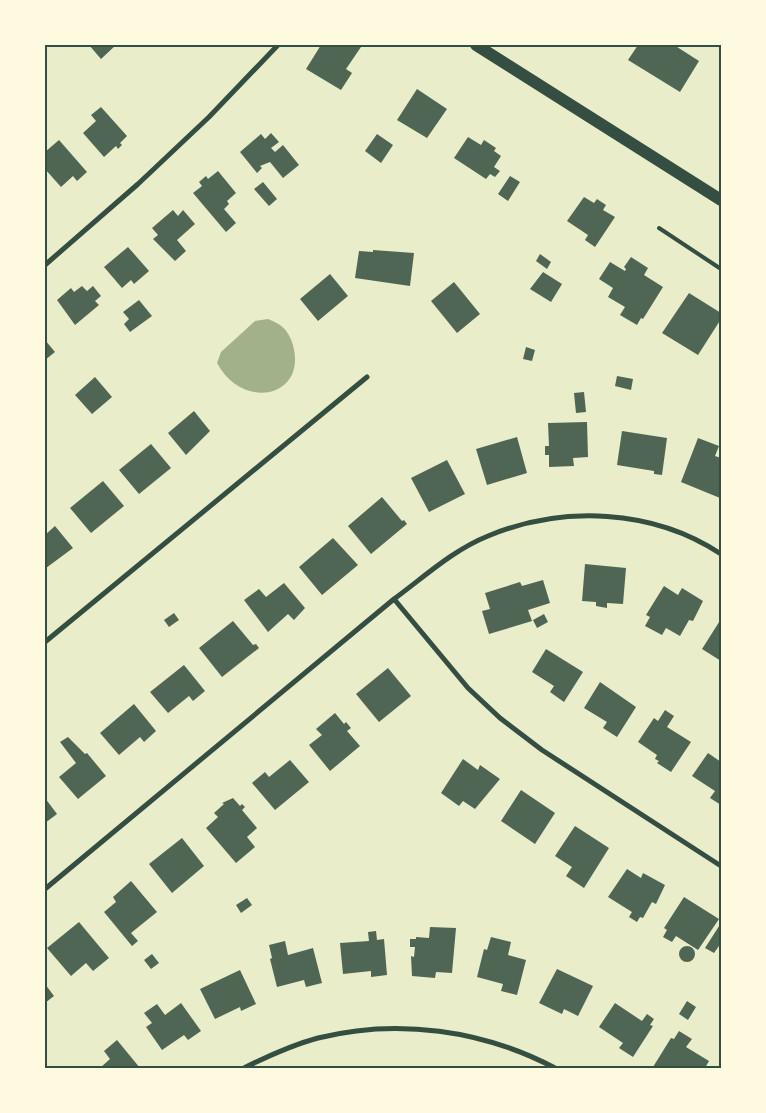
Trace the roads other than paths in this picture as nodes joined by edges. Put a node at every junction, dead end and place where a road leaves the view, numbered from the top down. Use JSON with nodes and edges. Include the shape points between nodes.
{"nodes":[{"id":1,"x":278,"y":45,"type":"edge"},
{"id":2,"x":476,"y":45,"type":"edge"},
{"id":3,"x":721,"y":200,"type":"edge"},
{"id":4,"x":659,"y":228,"type":"dead end"},
{"id":5,"x":45,"y":265,"type":"edge"},
{"id":6,"x":721,"y":269,"type":"edge"},
{"id":7,"x":367,"y":377,"type":"dead end"},
{"id":8,"x":721,"y":554,"type":"edge"},
{"id":9,"x":394,"y":599,"type":"junction"},
{"id":10,"x":45,"y":642,"type":"edge"},
{"id":11,"x":721,"y":866,"type":"edge"},
{"id":12,"x":45,"y":889,"type":"edge"},
{"id":13,"x":244,"y":1068,"type":"edge"},
{"id":14,"x":555,"y":1068,"type":"edge"}],
"edges":[{"from":1,"to":5,"type":"street","via":[[209,118]]},
{"from":2,"to":3,"type":"main road"},
{"from":4,"to":6,"type":"lane"},
{"from":7,"to":10,"type":"street"},
{"from":8,"to":9,"type":"street","via":[[678,531],[637,520],[566,516],[524,523],[487,536],[451,556]]},
{"from":9,"to":11,"type":"street","via":[[468,688],[500,718],[542,750]]},
{"from":9,"to":12,"type":"street"},
{"from":13,"to":14,"type":"street","via":[[318,1038],[361,1030],[409,1028],[451,1032],[496,1042]]}]}
